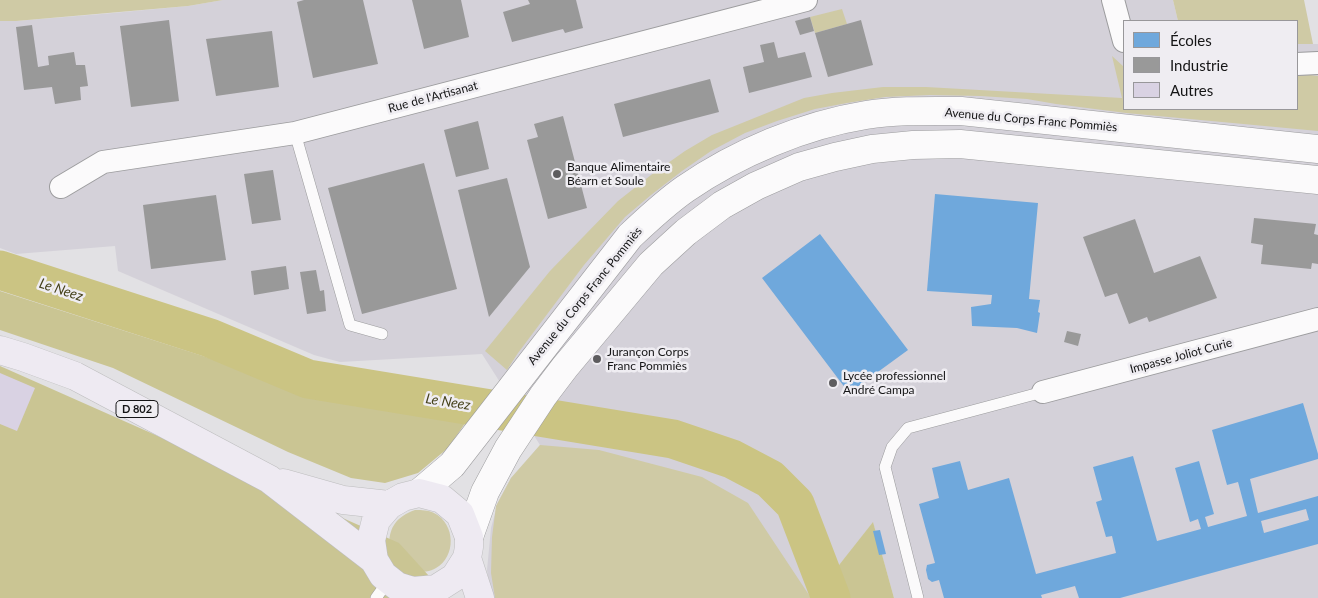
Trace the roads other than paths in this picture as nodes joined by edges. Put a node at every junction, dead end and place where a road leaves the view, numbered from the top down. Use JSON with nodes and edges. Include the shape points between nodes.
{"nodes":[{"id":1,"x":806,"y":0,"type":"edge"},
{"id":2,"x":1113,"y":0,"type":"edge"},
{"id":3,"x":1123,"y":37,"type":"edge"},
{"id":4,"x":1318,"y":63,"type":"edge"},
{"id":5,"x":1298,"y":64,"type":"edge"},
{"id":6,"x":295,"y":133,"type":"junction"},
{"id":7,"x":1318,"y":149,"type":"edge"},
{"id":8,"x":1318,"y":180,"type":"edge"},
{"id":9,"x":60,"y":187,"type":"dead end"},
{"id":10,"x":1318,"y":319,"type":"edge"},
{"id":11,"x":382,"y":334,"type":"dead end"},
{"id":12,"x":0,"y":350,"type":"edge"},
{"id":13,"x":1043,"y":392,"type":"joint"},
{"id":14,"x":269,"y":479,"type":"junction"},
{"id":15,"x":418,"y":493,"type":"junction"},
{"id":16,"x":389,"y":505,"type":"junction"},
{"id":17,"x":468,"y":547,"type":"junction"},
{"id":18,"x":379,"y":579,"type":"edge"},
{"id":19,"x":416,"y":595,"type":"edge"},
{"id":20,"x":480,"y":598,"type":"edge"},
{"id":21,"x":918,"y":598,"type":"edge"}],
"edges":[{"from":1,"to":6,"type":"street","name":"Rue de l'Artisanat"},
{"from":2,"to":3,"type":"street"},
{"from":4,"to":5,"type":"street"},
{"from":6,"to":9,"type":"street","name":"Rue de l'Artisanat","via":[[103,162]]},
{"from":6,"to":11,"type":"lane","via":[[350,325]]},
{"from":7,"to":15,"type":"main road","name":"Avenue du Corps Franc Pommiès","via":[[961,111],[866,115],[800,132],[740,157],[700,179],[630,236],[452,465]]},
{"from":8,"to":17,"type":"main road","via":[[960,144],[872,149],[799,167],[722,205],[651,264],[565,367],[508,449],[485,492]]},
{"from":10,"to":13,"type":"street","name":"Impasse Joliot Curie"},
{"from":12,"to":14,"type":"main road","number":"D 802","via":[[75,376]]},
{"from":13,"to":21,"type":"lane","via":[[908,428],[892,447],[885,467]]},
{"from":14,"to":16,"type":"main road","number":"D 802","via":[[343,500]]},
{"from":14,"to":18,"type":"main road","number":"D 802","via":[[349,540]]},
{"from":15,"to":16,"type":"main road"},
{"from":15,"to":17,"type":"main road","via":[[442,499],[460,514]]},
{"from":16,"to":18,"type":"main road","via":[[376,520],[371,540]]},
{"from":17,"to":19,"type":"main road","via":[[455,577],[436,589]]},
{"from":17,"to":20,"type":"main road"},
{"from":18,"to":19,"type":"main road"}]}
